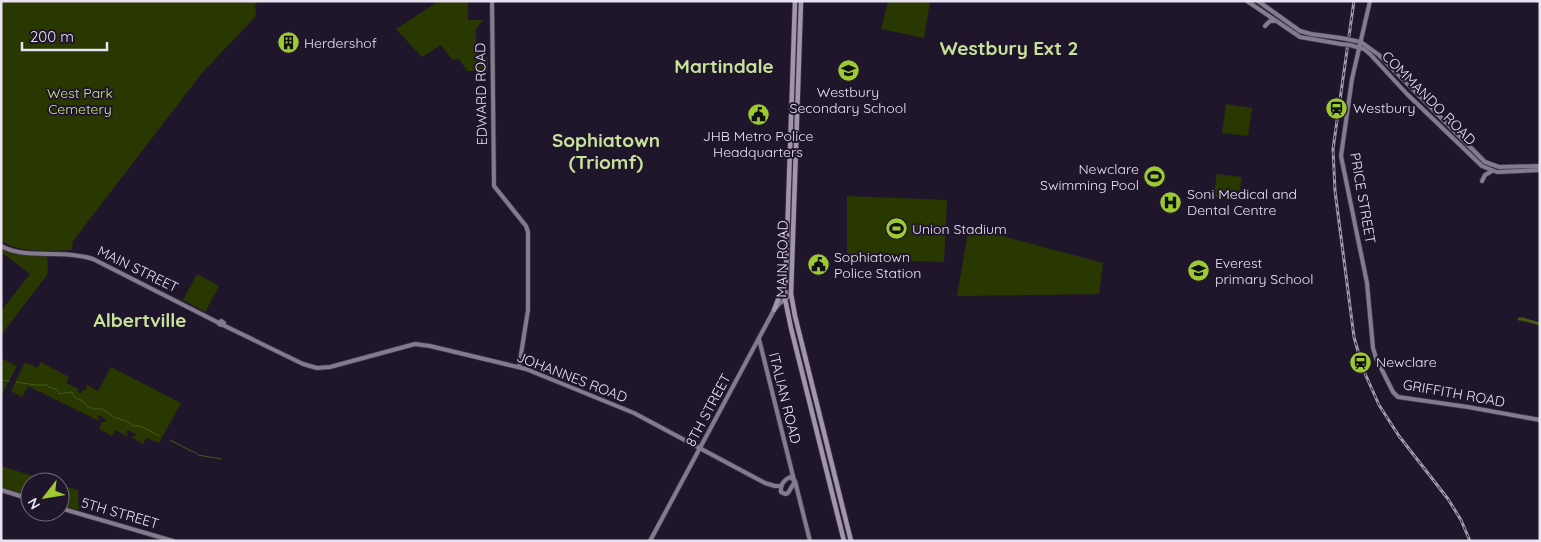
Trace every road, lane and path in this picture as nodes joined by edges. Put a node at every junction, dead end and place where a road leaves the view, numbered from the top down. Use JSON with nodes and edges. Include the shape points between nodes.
{"nodes":[{"id":1,"x":492,"y":1,"type":"edge"},
{"id":2,"x":795,"y":1,"type":"edge"},
{"id":3,"x":801,"y":1,"type":"edge"},
{"id":4,"x":1247,"y":1,"type":"edge"},
{"id":5,"x":1258,"y":1,"type":"edge"},
{"id":6,"x":1370,"y":1,"type":"edge"},
{"id":7,"x":1276,"y":22,"type":"junction"},
{"id":8,"x":1265,"y":26,"type":"dead end"},
{"id":9,"x":1361,"y":42,"type":"junction"},
{"id":10,"x":1360,"y":48,"type":"junction"},
{"id":11,"x":1370,"y":54,"type":"junction"},
{"id":12,"x":1358,"y":60,"type":"junction"},
{"id":13,"x":1540,"y":166,"type":"edge"},
{"id":14,"x":1540,"y":170,"type":"edge"},
{"id":15,"x":1492,"y":171,"type":"junction"},
{"id":16,"x":1482,"y":181,"type":"dead end"},
{"id":17,"x":1,"y":246,"type":"edge"},
{"id":18,"x":786,"y":278,"type":"junction"},
{"id":19,"x":792,"y":294,"type":"junction"},
{"id":20,"x":785,"y":298,"type":"junction"},
{"id":21,"x":776,"y":308,"type":"junction"},
{"id":22,"x":787,"y":309,"type":"junction"},
{"id":23,"x":759,"y":339,"type":"junction"},
{"id":24,"x":415,"y":344,"type":"joint"},
{"id":25,"x":519,"y":367,"type":"junction"},
{"id":26,"x":1381,"y":368,"type":"joint"},
{"id":27,"x":1540,"y":420,"type":"edge"},
{"id":28,"x":700,"y":448,"type":"junction"},
{"id":29,"x":790,"y":461,"type":"junction"},
{"id":30,"x":786,"y":479,"type":"junction"},
{"id":31,"x":794,"y":482,"type":"junction"},
{"id":32,"x":765,"y":483,"type":"junction"},
{"id":33,"x":781,"y":486,"type":"junction"},
{"id":34,"x":1,"y":490,"type":"edge"},
{"id":35,"x":781,"y":492,"type":"junction"},
{"id":36,"x":788,"y":493,"type":"junction"},
{"id":37,"x":20,"y":496,"type":"edge"},
{"id":38,"x":799,"y":498,"type":"junction"},
{"id":39,"x":70,"y":511,"type":"edge"},
{"id":40,"x":173,"y":541,"type":"edge"},
{"id":41,"x":650,"y":541,"type":"edge"},
{"id":42,"x":810,"y":541,"type":"edge"},
{"id":43,"x":844,"y":541,"type":"edge"},
{"id":44,"x":851,"y":541,"type":"edge"}],
"edges":[{"from":1,"to":25,"type":"street","name":"EDWARD ROAD","via":[[494,186],[528,230],[528,310]]},
{"from":2,"to":18,"type":"main road","name":"MAIN ROAD"},
{"from":3,"to":19,"type":"main road","name":"MAIN ROAD"},
{"from":4,"to":7,"type":"street","name":"COMMANDO ROAD"},
{"from":5,"to":9,"type":"street","bridge":true,"via":[[1300,31]]},
{"from":6,"to":9,"type":"street","name":"PRICE STREET"},
{"from":7,"to":8,"type":"street"},
{"from":7,"to":10,"type":"street","name":"COMMANDO ROAD","bridge":true,"via":[[1300,36]]},
{"from":9,"to":10,"type":"street","name":"PRICE STREET"},
{"from":9,"to":13,"type":"street","name":"COMMANDO ROAD","via":[[1395,70],[1485,162],[1499,167]]},
{"from":10,"to":11,"type":"street","name":"COMMANDO ROAD"},
{"from":10,"to":12,"type":"street","name":"PRICE STREET"},
{"from":11,"to":12,"type":"street","via":[[1364,53]]},
{"from":11,"to":15,"type":"street","name":"COMMANDO ROAD","via":[[1478,162]]},
{"from":12,"to":26,"type":"street","name":"PRICE STREET","via":[[1352,79],[1341,156],[1367,283],[1373,348]]},
{"from":14,"to":15,"type":"street"},
{"from":15,"to":16,"type":"street"},
{"from":17,"to":24,"type":"street","name":"MAIN STREET","via":[[19,252],[78,255],[93,259],[302,364],[317,368]]},
{"from":18,"to":20,"type":"main road","name":"MAIN ROAD"},
{"from":18,"to":21,"type":"main road"},
{"from":19,"to":20,"type":"street","name":"8TH STREET"},
{"from":19,"to":44,"type":"main road","name":"MAIN ROAD"},
{"from":20,"to":21,"type":"street","name":"8TH STREET"},
{"from":20,"to":22,"type":"main road","name":"MAIN ROAD"},
{"from":21,"to":22,"type":"main road","via":[[782,306]]},
{"from":21,"to":23,"type":"street","name":"8TH STREET"},
{"from":22,"to":43,"type":"main road","name":"MAIN ROAD"},
{"from":23,"to":28,"type":"street","name":"8TH STREET"},
{"from":23,"to":29,"type":"street","name":"ITALIAN ROAD"},
{"from":24,"to":25,"type":"street","name":"JOHANNES ROAD"},
{"from":25,"to":28,"type":"street","name":"JOHANNES ROAD","via":[[634,413]]},
{"from":26,"to":27,"type":"street","name":"GRIFFITH ROAD","via":[[1398,397]]},
{"from":28,"to":32,"type":"street","name":"JOHANNES ROAD"},
{"from":28,"to":41,"type":"street","name":"8TH STREET"},
{"from":29,"to":30,"type":"street","name":"ITALIAN ROAD","via":[[791,472]]},
{"from":29,"to":31,"type":"street","name":"ITALIAN ROAD"},
{"from":30,"to":31,"type":"street","via":[[790,477]]},
{"from":30,"to":33,"type":"street"},
{"from":31,"to":36,"type":"street"},
{"from":31,"to":38,"type":"street","name":"ITALIAN ROAD"},
{"from":32,"to":33,"type":"street"},
{"from":32,"to":35,"type":"street","name":"JOHANNES ROAD"},
{"from":33,"to":35,"type":"street"},
{"from":34,"to":37,"type":"street"},
{"from":35,"to":36,"type":"street"},
{"from":36,"to":38,"type":"street","via":[[794,492]]},
{"from":38,"to":42,"type":"street","name":"ITALIAN ROAD"},
{"from":39,"to":40,"type":"street","name":"5TH STREET"}]}
